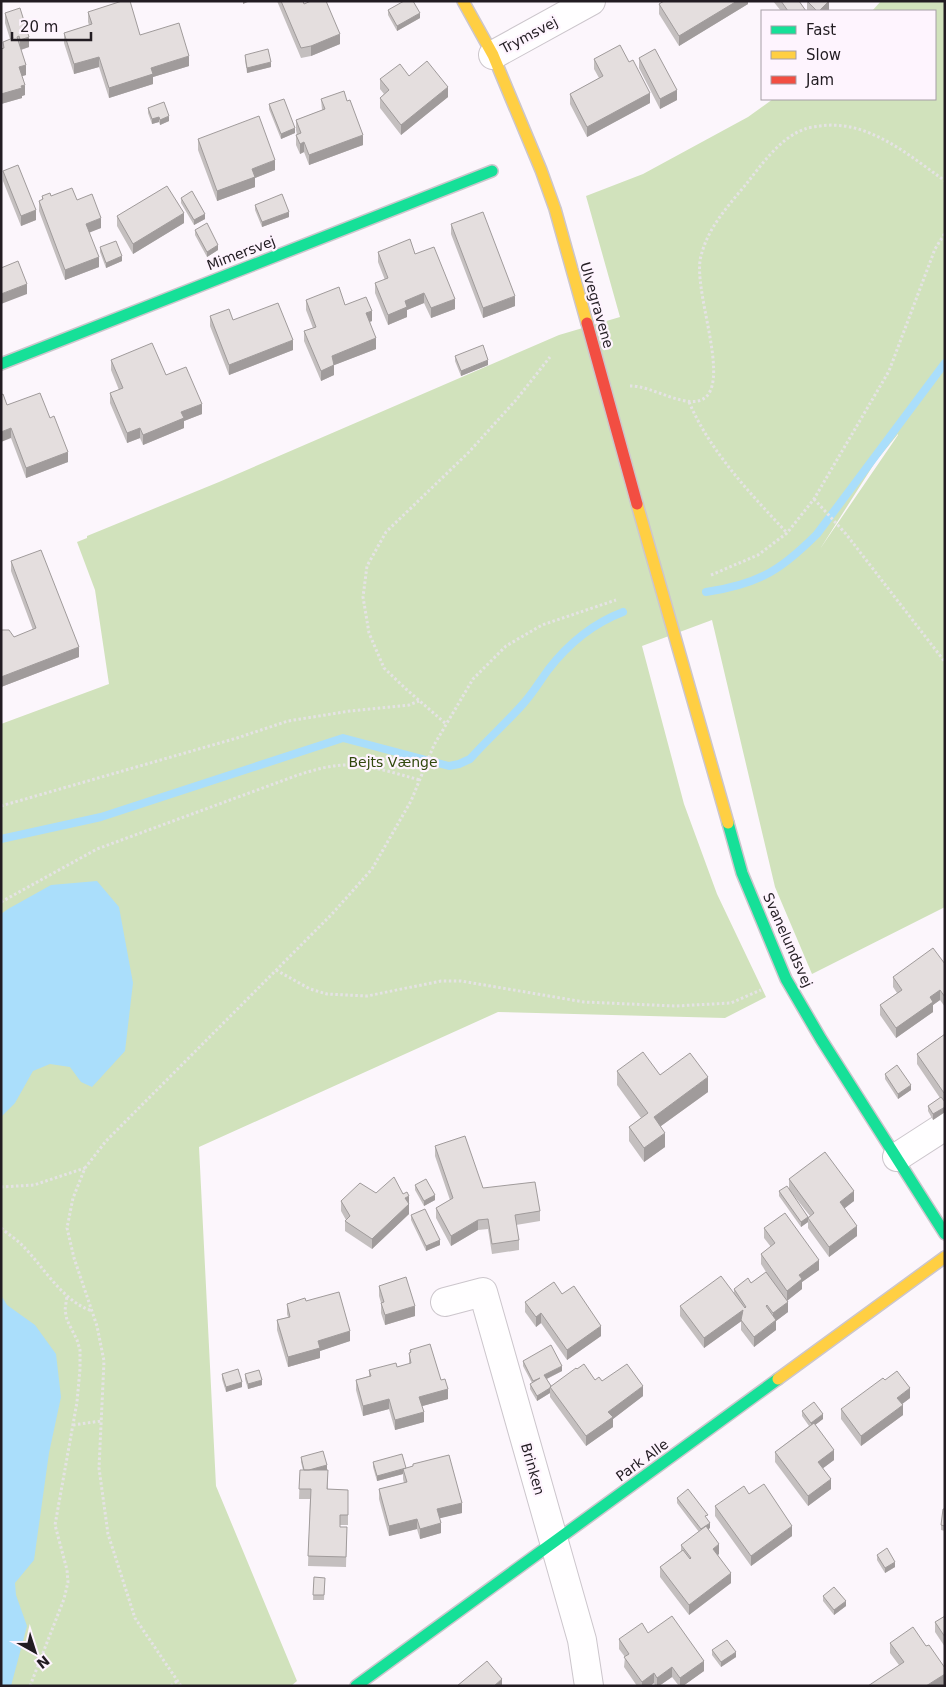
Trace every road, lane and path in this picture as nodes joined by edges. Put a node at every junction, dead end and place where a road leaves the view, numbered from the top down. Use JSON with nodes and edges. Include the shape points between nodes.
{"nodes":[{"id":1,"x":463,"y":1,"type":"edge"},
{"id":2,"x":591,"y":1,"type":"edge"},
{"id":3,"x":493,"y":55,"type":"junction"},
{"id":4,"x":492,"y":171,"type":"dead end"},
{"id":5,"x":945,"y":181,"type":"edge"},
{"id":6,"x":945,"y":232,"type":"edge"},
{"id":7,"x":550,"y":357,"type":"dead end"},
{"id":8,"x":1,"y":364,"type":"edge"},
{"id":9,"x":605,"y":391,"type":"junction"},
{"id":10,"x":688,"y":402,"type":"junction"},
{"id":11,"x":814,"y":499,"type":"junction"},
{"id":12,"x":788,"y":533,"type":"junction"},
{"id":13,"x":711,"y":574,"type":"dead end"},
{"id":14,"x":616,"y":600,"type":"dead end"},
{"id":15,"x":670,"y":628,"type":"joint"},
{"id":16,"x":945,"y":662,"type":"edge"},
{"id":17,"x":419,"y":701,"type":"junction"},
{"id":18,"x":445,"y":723,"type":"junction"},
{"id":19,"x":420,"y":780,"type":"junction"},
{"id":20,"x":1,"y":806,"type":"edge"},
{"id":21,"x":1,"y":902,"type":"edge"},
{"id":22,"x":276,"y":970,"type":"junction"},
{"id":23,"x":786,"y":979,"type":"junction"},
{"id":24,"x":945,"y":1126,"type":"edge"},
{"id":25,"x":897,"y":1157,"type":"junction"},
{"id":26,"x":85,"y":1168,"type":"junction"},
{"id":27,"x":1,"y":1188,"type":"edge"},
{"id":28,"x":1,"y":1228,"type":"edge"},
{"id":29,"x":945,"y":1234,"type":"edge"},
{"id":30,"x":945,"y":1257,"type":"edge"},
{"id":31,"x":67,"y":1296,"type":"junction"},
{"id":32,"x":445,"y":1302,"type":"dead end"},
{"id":33,"x":92,"y":1310,"type":"junction"},
{"id":34,"x":101,"y":1421,"type":"junction"},
{"id":35,"x":73,"y":1424,"type":"junction"},
{"id":36,"x":555,"y":1543,"type":"junction"},
{"id":37,"x":178,"y":1681,"type":"junction"},
{"id":38,"x":30,"y":1686,"type":"edge"},
{"id":39,"x":171,"y":1686,"type":"edge"},
{"id":40,"x":181,"y":1686,"type":"edge"},
{"id":41,"x":356,"y":1686,"type":"edge"},
{"id":42,"x":589,"y":1686,"type":"edge"}],
"edges":[{"from":1,"to":3,"type":"street","name":"Ulvegravene"},
{"from":2,"to":3,"type":"street","name":"Trymsvej"},
{"from":3,"to":9,"type":"street","name":"Ulvegravene","via":[[555,209]]},
{"from":4,"to":8,"type":"street","name":"Mimersvej"},
{"from":5,"to":10,"type":"path","via":[[903,151],[870,133],[839,125],[805,128],[788,139],[769,156],[718,219],[700,256],[699,273],[714,382],[705,398]]},
{"from":6,"to":11,"type":"path","via":[[935,249],[889,371]]},
{"from":7,"to":17,"type":"path","via":[[469,452],[386,532],[368,566],[363,597],[369,633],[384,668]]},
{"from":9,"to":10,"type":"path","via":[[643,386]]},
{"from":9,"to":15,"type":"street","name":"Ulvegravene"},
{"from":10,"to":12,"type":"path","via":[[707,438],[743,485]]},
{"from":11,"to":12,"type":"path"},
{"from":11,"to":16,"type":"path","via":[[846,534]]},
{"from":12,"to":13,"type":"path","via":[[758,554]]},
{"from":14,"to":18,"type":"path","via":[[542,625],[506,646],[473,679]]},
{"from":15,"to":23,"type":"street","name":"Svanelundsvej","via":[[742,873]]},
{"from":17,"to":18,"type":"path"},
{"from":17,"to":20,"type":"path","via":[[288,721]]},
{"from":18,"to":19,"type":"path"},
{"from":19,"to":21,"type":"path","via":[[348,765],[298,774],[97,849]]},
{"from":19,"to":22,"type":"path","via":[[412,801],[372,869]]},
{"from":22,"to":23,"type":"path","via":[[310,989],[327,994],[367,996],[441,981],[461,981],[584,1002],[675,1006],[731,1003]]},
{"from":22,"to":26,"type":"path","via":[[106,1141]]},
{"from":23,"to":25,"type":"street","name":"Svanelundsvej"},
{"from":24,"to":25,"type":"street"},
{"from":25,"to":29,"type":"street","name":"Svanelundsvej"},
{"from":26,"to":27,"type":"path","via":[[34,1185]]},
{"from":26,"to":33,"type":"path","via":[[73,1198],[67,1228]]},
{"from":28,"to":31,"type":"path","via":[[21,1244]]},
{"from":30,"to":36,"type":"street","name":"Park Alle"},
{"from":31,"to":33,"type":"path","via":[[81,1307]]},
{"from":31,"to":35,"type":"path","via":[[66,1320],[80,1350]]},
{"from":32,"to":36,"type":"street","name":"Brinken","via":[[483,1292]]},
{"from":33,"to":34,"type":"path","via":[[104,1361]]},
{"from":34,"to":35,"type":"path"},
{"from":34,"to":37,"type":"path","via":[[99,1468],[108,1534],[135,1618]]},
{"from":35,"to":38,"type":"path","via":[[55,1525],[68,1582]]},
{"from":36,"to":41,"type":"street","name":"Park Alle"},
{"from":36,"to":42,"type":"street","name":"Brinken","via":[[582,1640]]},
{"from":37,"to":39,"type":"path"},
{"from":37,"to":40,"type":"path"}]}
